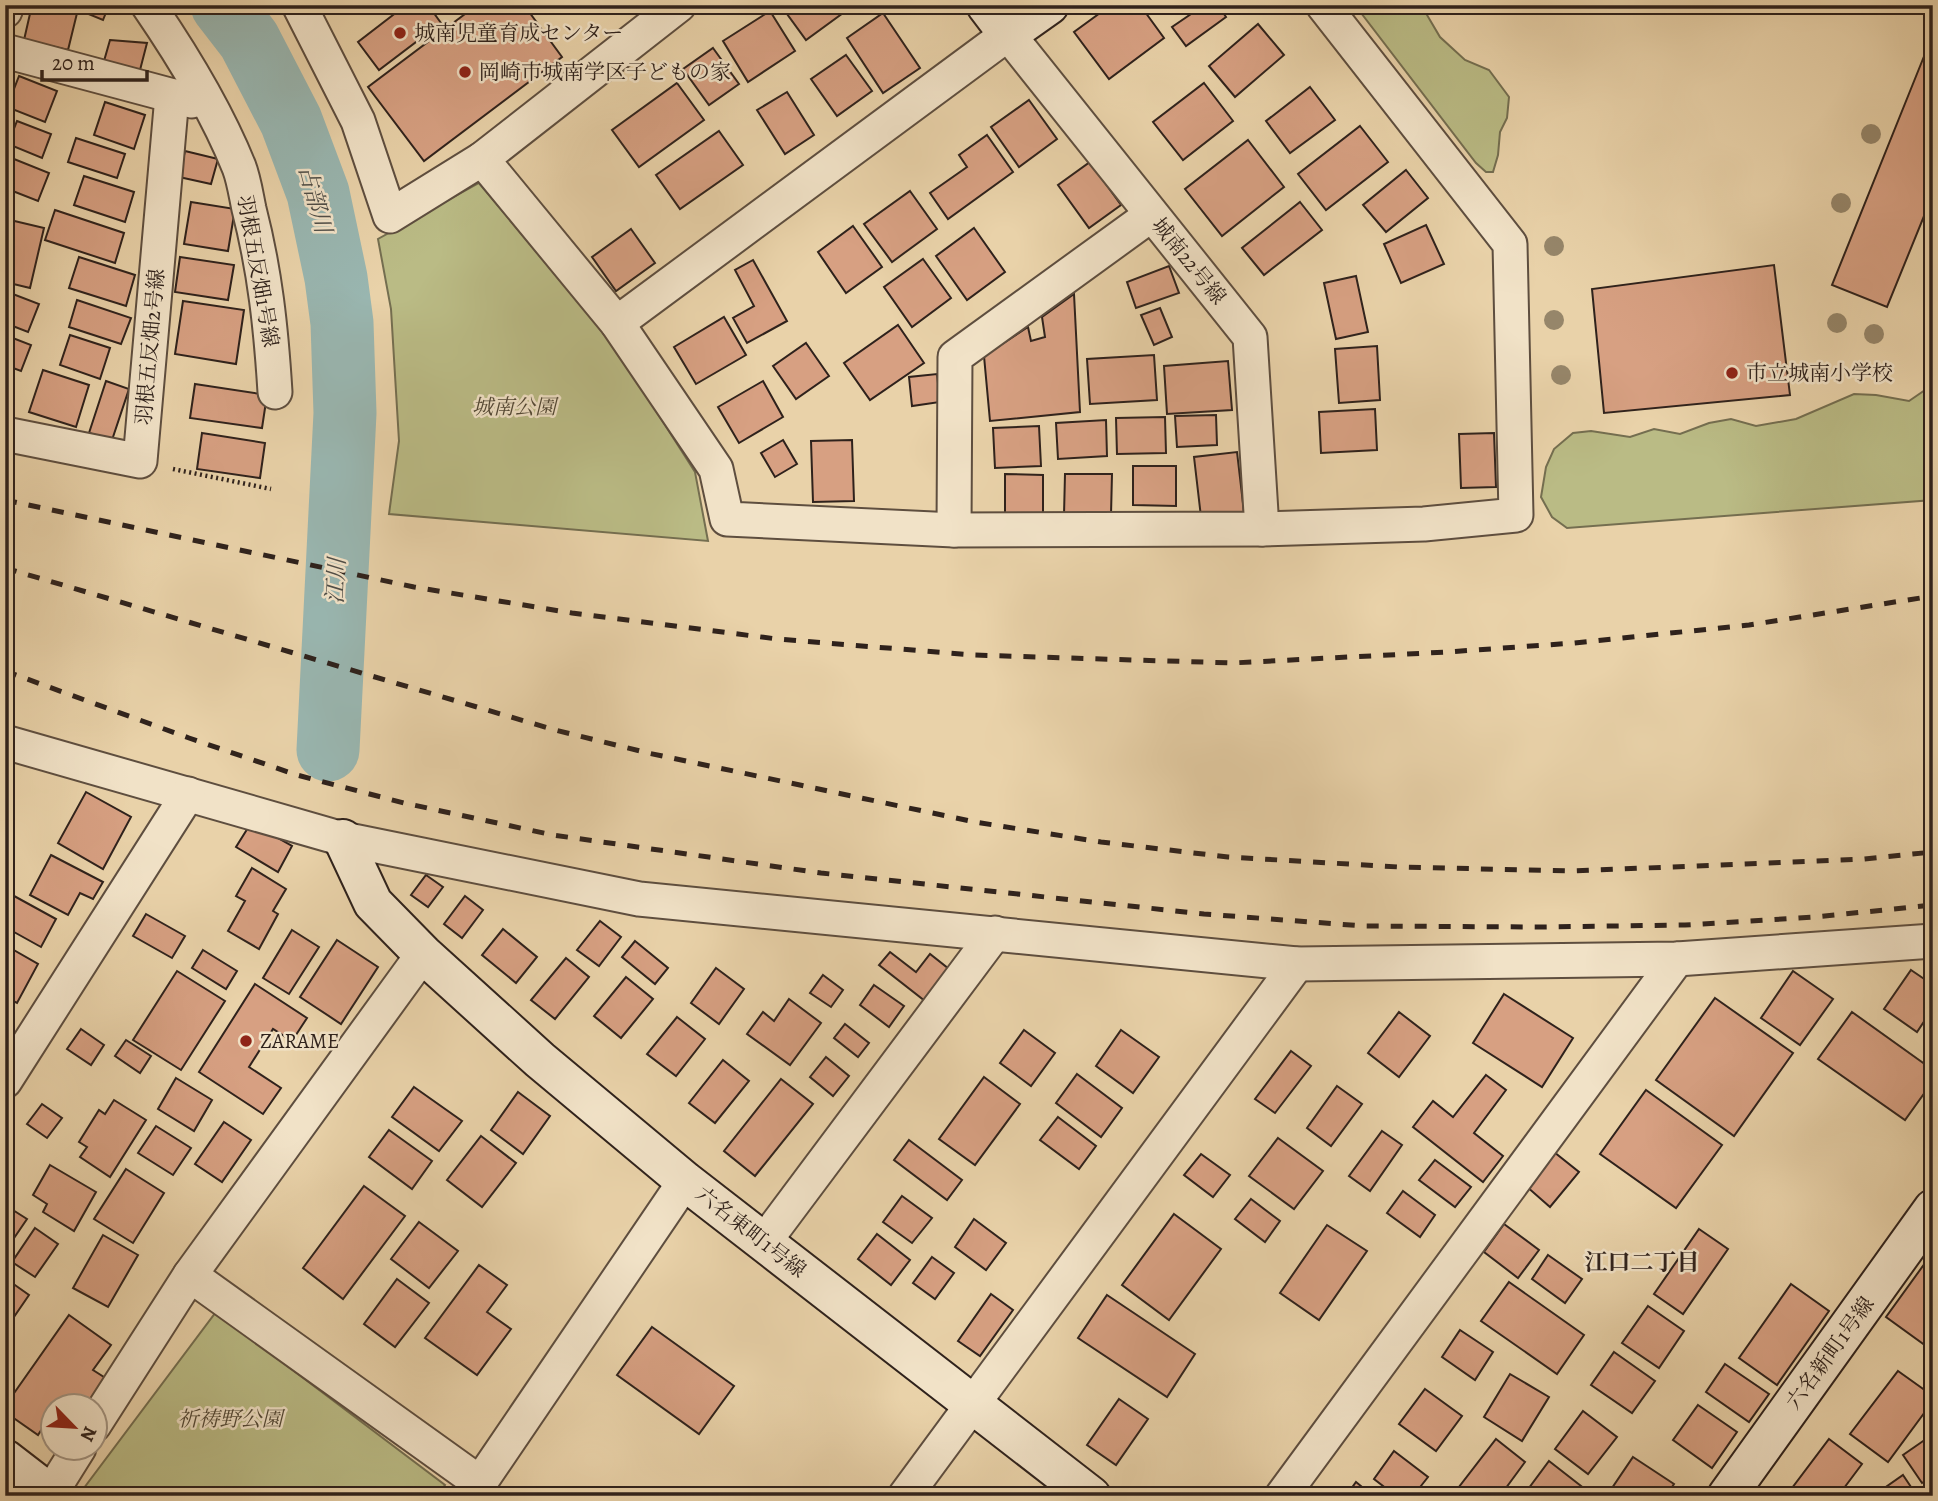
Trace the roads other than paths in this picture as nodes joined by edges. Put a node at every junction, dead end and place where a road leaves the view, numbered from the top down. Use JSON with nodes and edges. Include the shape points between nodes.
{"nodes":[{"id":1,"x":7,"y":5,"type":"edge"},
{"id":2,"x":148,"y":5,"type":"edge"},
{"id":3,"x":299,"y":5,"type":"edge"},
{"id":4,"x":680,"y":5,"type":"edge"},
{"id":5,"x":1049,"y":5,"type":"edge"},
{"id":6,"x":1323,"y":5,"type":"edge"},
{"id":7,"x":5,"y":12,"type":"edge"},
{"id":8,"x":997,"y":20,"type":"edge"},
{"id":9,"x":5,"y":51,"type":"edge"},
{"id":10,"x":172,"y":96,"type":"junction"},
{"id":11,"x":209,"y":105,"type":"junction"},
{"id":12,"x":482,"y":159,"type":"junction"},
{"id":13,"x":1151,"y":215,"type":"junction"},
{"id":14,"x":617,"y":323,"type":"junction"},
{"id":15,"x":275,"y":393,"type":"dead end"},
{"id":16,"x":5,"y":434,"type":"edge"},
{"id":17,"x":1262,"y":529,"type":"junction"},
{"id":18,"x":954,"y":530,"type":"junction"},
{"id":19,"x":5,"y":742,"type":"edge"},
{"id":20,"x":188,"y":794,"type":"junction"},
{"id":21,"x":344,"y":839,"type":"junction"},
{"id":22,"x":995,"y":933,"type":"junction"},
{"id":23,"x":1933,"y":941,"type":"edge"},
{"id":24,"x":423,"y":954,"type":"junction"},
{"id":25,"x":1676,"y":960,"type":"junction"},
{"id":26,"x":1297,"y":964,"type":"junction"},
{"id":27,"x":5,"y":1081,"type":"edge"},
{"id":28,"x":685,"y":1181,"type":"junction"},
{"id":29,"x":1933,"y":1209,"type":"edge"},
{"id":30,"x":764,"y":1242,"type":"junction"},
{"id":31,"x":190,"y":1275,"type":"junction"},
{"id":32,"x":108,"y":1402,"type":"edge"},
{"id":33,"x":971,"y":1404,"type":"junction"},
{"id":34,"x":5,"y":1459,"type":"edge"},
{"id":35,"x":71,"y":1462,"type":"edge"},
{"id":36,"x":475,"y":1489,"type":"edge"},
{"id":37,"x":51,"y":1495,"type":"edge"},
{"id":38,"x":905,"y":1496,"type":"edge"},
{"id":39,"x":1090,"y":1496,"type":"edge"},
{"id":40,"x":1282,"y":1496,"type":"edge"},
{"id":41,"x":1727,"y":1496,"type":"edge"}],
"edges":[{"from":1,"to":7,"type":"street"},
{"from":2,"to":11,"type":"street","name":"羽根五反畑1号線"},
{"from":3,"to":12,"type":"street","via":[[358,121],[390,216]]},
{"from":4,"to":12,"type":"street"},
{"from":5,"to":8,"type":"street"},
{"from":6,"to":17,"type":"street","via":[[1510,244],[1516,515],[1424,524]]},
{"from":8,"to":13,"type":"street","name":"城南22号線"},
{"from":8,"to":14,"type":"street"},
{"from":9,"to":10,"type":"street"},
{"from":10,"to":11,"type":"street"},
{"from":10,"to":16,"type":"street","name":"羽根五反畑2号線","via":[[140,461]]},
{"from":11,"to":15,"type":"street","name":"羽根五反畑1号線","via":[[239,169],[258,243],[270,313]]},
{"from":12,"to":14,"type":"street"},
{"from":13,"to":17,"type":"street","name":"城南22号線","via":[[1250,337]]},
{"from":13,"to":18,"type":"street","via":[[955,356]]},
{"from":14,"to":18,"type":"street","via":[[716,469],[727,519]]},
{"from":17,"to":18,"type":"street"},
{"from":19,"to":20,"type":"street"},
{"from":20,"to":21,"type":"street"},
{"from":20,"to":27,"type":"street"},
{"from":21,"to":22,"type":"street","via":[[639,899]]},
{"from":21,"to":24,"type":"street","name":"六名東町1号線","via":[[373,903]]},
{"from":22,"to":26,"type":"street"},
{"from":22,"to":30,"type":"street"},
{"from":23,"to":25,"type":"street"},
{"from":24,"to":28,"type":"street","name":"六名東町1号線"},
{"from":24,"to":31,"type":"street"},
{"from":25,"to":26,"type":"street"},
{"from":25,"to":40,"type":"street"},
{"from":26,"to":33,"type":"street"},
{"from":28,"to":30,"type":"street","name":"六名東町1号線"},
{"from":28,"to":36,"type":"street"},
{"from":29,"to":41,"type":"street","name":"六名新町1号線"},
{"from":30,"to":33,"type":"street","name":"六名東町1号線"},
{"from":31,"to":32,"type":"street"},
{"from":31,"to":36,"type":"street"},
{"from":33,"to":38,"type":"street"},
{"from":33,"to":39,"type":"street","name":"六名東町1号線"},
{"from":34,"to":37,"type":"street"},
{"from":35,"to":37,"type":"street"}]}
